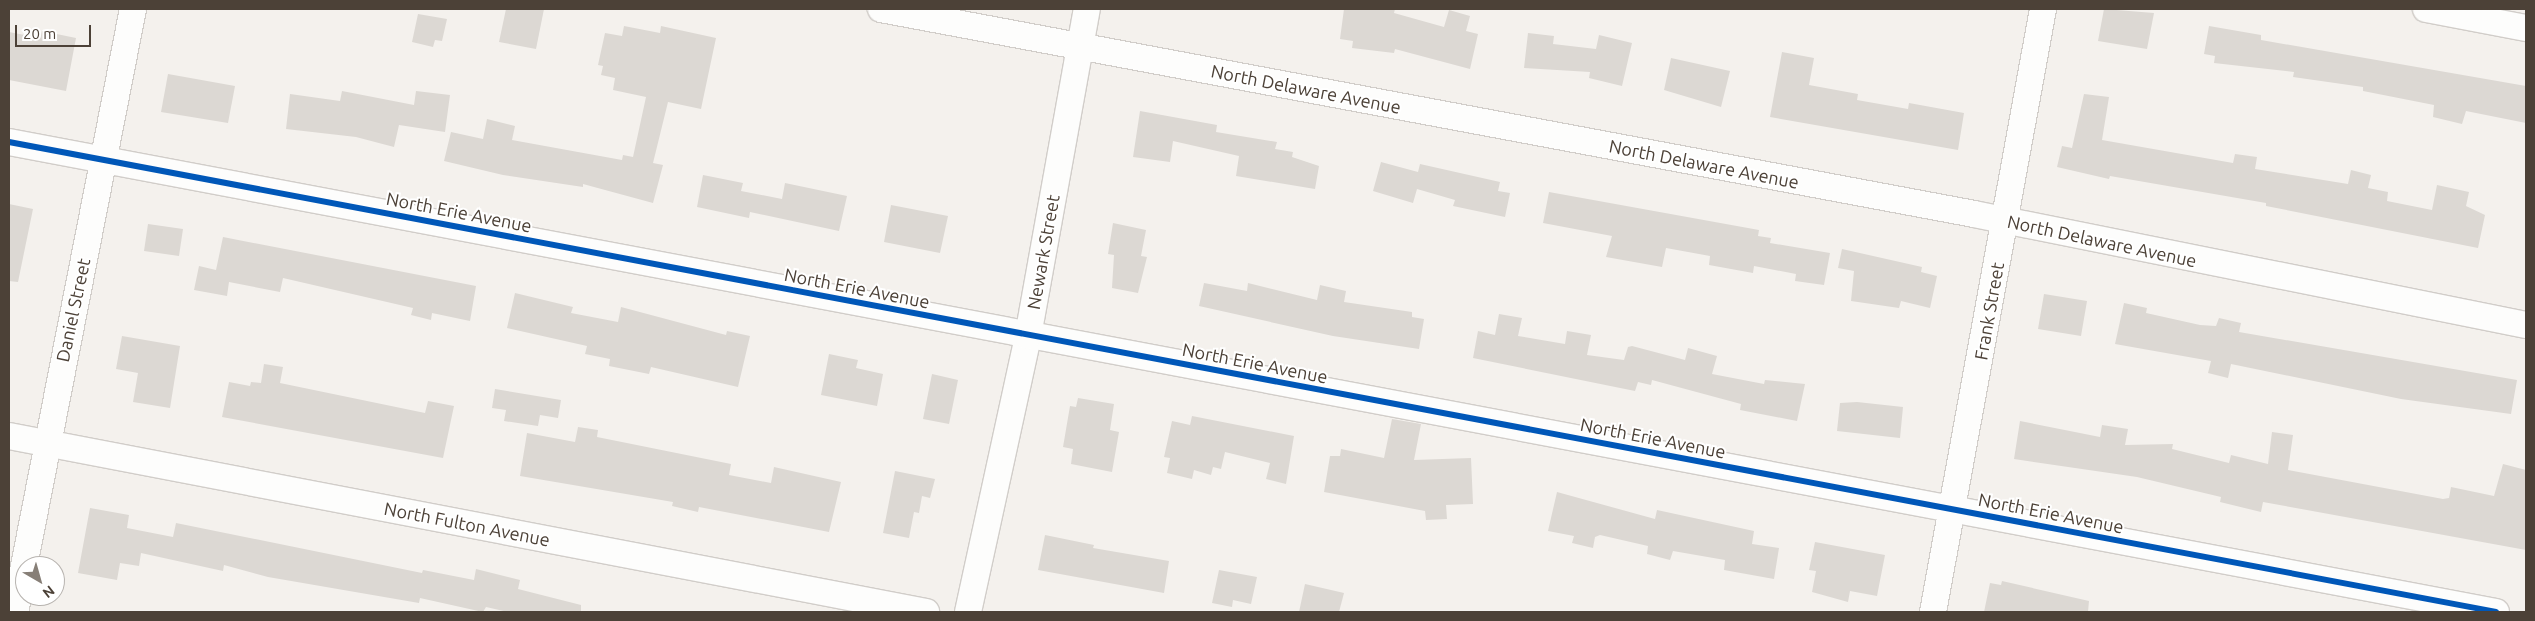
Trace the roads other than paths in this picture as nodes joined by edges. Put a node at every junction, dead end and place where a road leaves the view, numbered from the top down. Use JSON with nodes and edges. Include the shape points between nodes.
{"nodes":[{"id":1,"x":133,"y":9,"type":"edge"},
{"id":2,"x":881,"y":9,"type":"edge"},
{"id":3,"x":1087,"y":9,"type":"edge"},
{"id":4,"x":2044,"y":9,"type":"edge"},
{"id":5,"x":2426,"y":9,"type":"edge"},
{"id":6,"x":2526,"y":28,"type":"edge"},
{"id":7,"x":1079,"y":46,"type":"junction"},
{"id":8,"x":9,"y":142,"type":"edge"},
{"id":9,"x":104,"y":160,"type":"junction"},
{"id":10,"x":2005,"y":221,"type":"junction"},
{"id":11,"x":2526,"y":325,"type":"edge"},
{"id":12,"x":1028,"y":336,"type":"junction"},
{"id":13,"x":9,"y":436,"type":"edge"},
{"id":14,"x":46,"y":443,"type":"junction"},
{"id":15,"x":1954,"y":510,"type":"junction"},
{"id":16,"x":15,"y":612,"type":"edge"},
{"id":17,"x":926,"y":612,"type":"edge"},
{"id":18,"x":968,"y":612,"type":"edge"},
{"id":19,"x":1933,"y":612,"type":"edge"},
{"id":20,"x":2496,"y":612,"type":"edge"}],
"edges":[{"from":1,"to":9,"type":"street","name":"Daniel Street"},
{"from":2,"to":7,"type":"street","name":"North Delaware Avenue"},
{"from":3,"to":7,"type":"street","name":"Newark Street"},
{"from":4,"to":10,"type":"street","name":"Frank Street"},
{"from":5,"to":6,"type":"street"},
{"from":7,"to":10,"type":"street","name":"North Delaware Avenue"},
{"from":7,"to":12,"type":"street","name":"Newark Street"},
{"from":8,"to":9,"type":"street","name":"North Erie Avenue"},
{"from":9,"to":12,"type":"street","name":"North Erie Avenue"},
{"from":9,"to":14,"type":"street","name":"Daniel Street"},
{"from":10,"to":11,"type":"street","name":"North Delaware Avenue"},
{"from":10,"to":15,"type":"street","name":"Frank Street"},
{"from":12,"to":15,"type":"street","name":"North Erie Avenue"},
{"from":12,"to":18,"type":"street","name":"Newark Street"},
{"from":13,"to":14,"type":"street","name":"North Fulton Avenue"},
{"from":14,"to":16,"type":"street","name":"Daniel Street"},
{"from":14,"to":17,"type":"street","name":"North Fulton Avenue"},
{"from":15,"to":19,"type":"street","name":"Frank Street"},
{"from":15,"to":20,"type":"street","name":"North Erie Avenue"}]}
